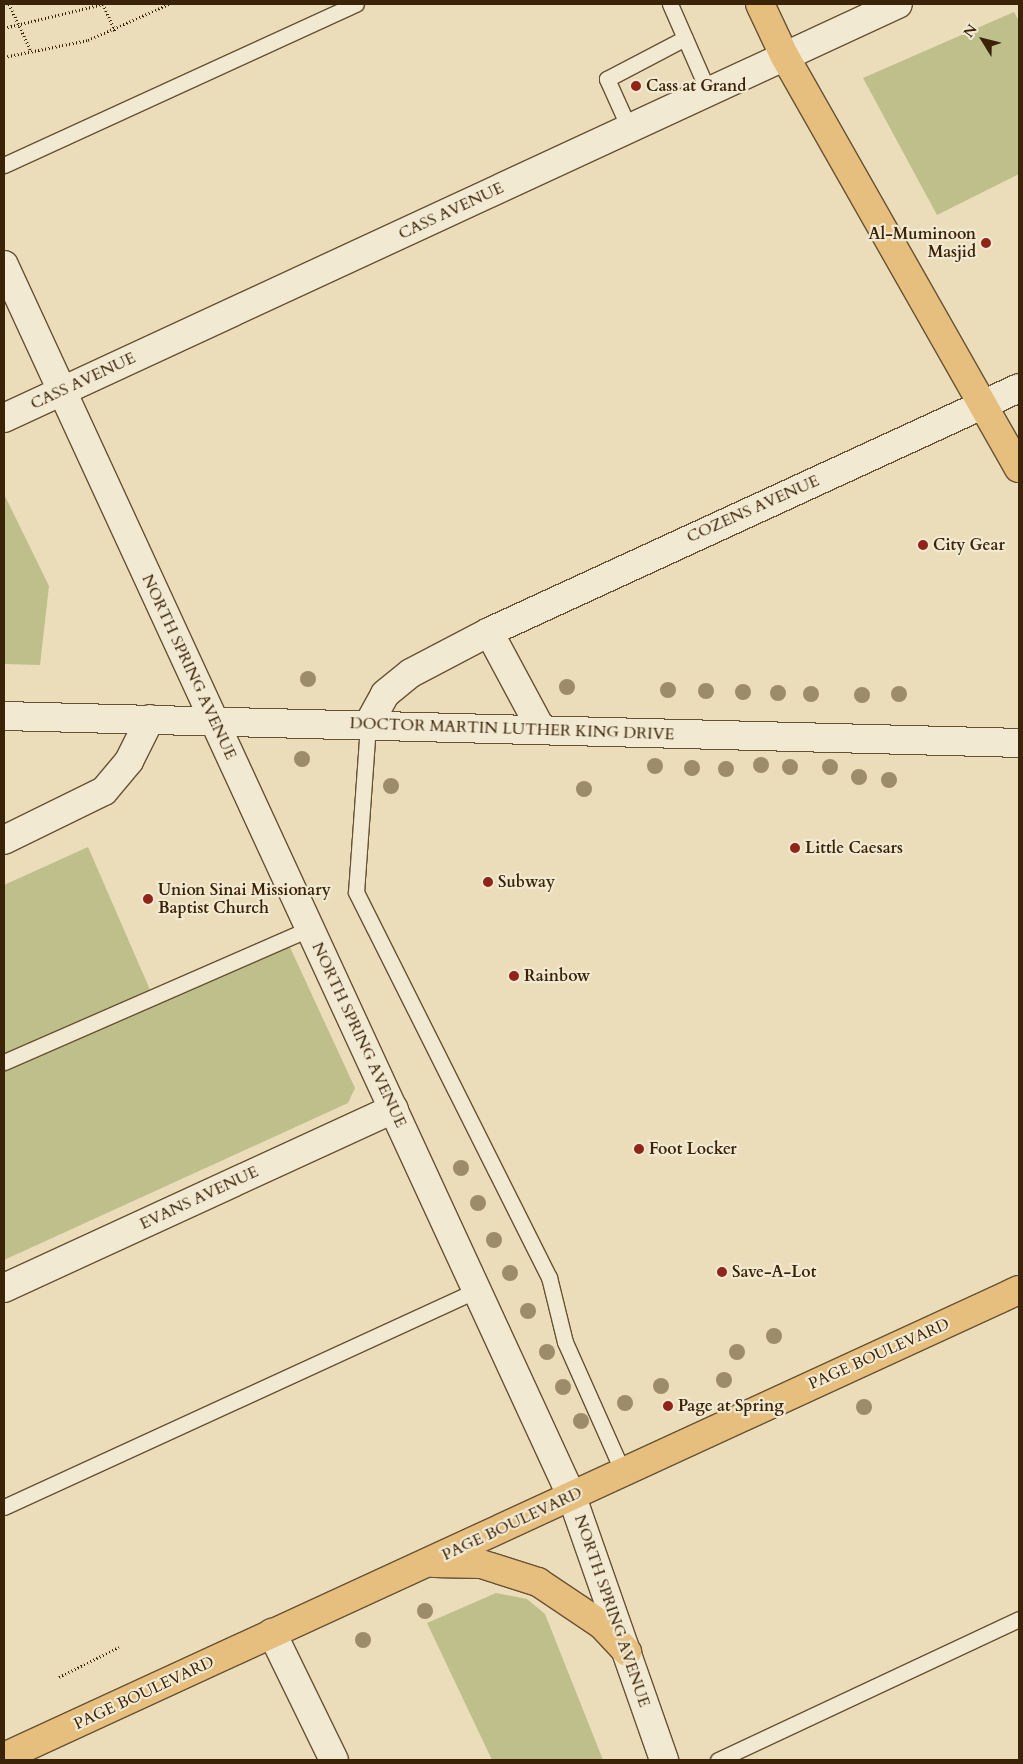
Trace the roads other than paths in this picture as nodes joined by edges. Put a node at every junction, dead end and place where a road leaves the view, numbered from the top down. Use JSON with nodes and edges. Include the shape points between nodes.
{"nodes":[{"id":1,"x":356,"y":4,"type":"edge"},
{"id":2,"x":670,"y":4,"type":"edge"},
{"id":3,"x":760,"y":4,"type":"edge"},
{"id":4,"x":898,"y":4,"type":"edge"},
{"id":5,"x":685,"y":38,"type":"junction"},
{"id":6,"x":784,"y":55,"type":"junction"},
{"id":7,"x":708,"y":91,"type":"junction"},
{"id":8,"x":629,"y":128,"type":"junction"},
{"id":9,"x":4,"y":165,"type":"edge"},
{"id":10,"x":4,"y":264,"type":"edge"},
{"id":11,"x":1019,"y":388,"type":"edge"},
{"id":12,"x":64,"y":390,"type":"junction"},
{"id":13,"x":983,"y":405,"type":"junction"},
{"id":14,"x":4,"y":418,"type":"edge"},
{"id":15,"x":1019,"y":468,"type":"edge"},
{"id":16,"x":489,"y":632,"type":"junction"},
{"id":17,"x":4,"y":716,"type":"edge"},
{"id":18,"x":150,"y":719,"type":"junction"},
{"id":19,"x":213,"y":720,"type":"junction"},
{"id":20,"x":368,"y":725,"type":"junction"},
{"id":21,"x":540,"y":730,"type":"junction"},
{"id":22,"x":1019,"y":743,"type":"edge"},
{"id":23,"x":4,"y":840,"type":"edge"},
{"id":24,"x":310,"y":928,"type":"junction"},
{"id":25,"x":4,"y":1062,"type":"edge"},
{"id":26,"x":394,"y":1109,"type":"junction"},
{"id":27,"x":4,"y":1288,"type":"edge"},
{"id":28,"x":1019,"y":1290,"type":"edge"},
{"id":29,"x":475,"y":1291,"type":"junction"},
{"id":30,"x":624,"y":1472,"type":"junction"},
{"id":31,"x":572,"y":1497,"type":"junction"},
{"id":32,"x":4,"y":1507,"type":"edge"},
{"id":33,"x":427,"y":1562,"type":"junction"},
{"id":34,"x":1019,"y":1619,"type":"edge"},
{"id":35,"x":272,"y":1633,"type":"junction"},
{"id":36,"x":627,"y":1652,"type":"junction"},
{"id":37,"x":4,"y":1757,"type":"edge"},
{"id":38,"x":334,"y":1760,"type":"edge"},
{"id":39,"x":664,"y":1760,"type":"edge"},
{"id":40,"x":718,"y":1760,"type":"edge"}],
"edges":[{"from":1,"to":9,"type":"lane"},
{"from":2,"to":5,"type":"lane"},
{"from":3,"to":6,"type":"main road"},
{"from":4,"to":6,"type":"street","name":"CASS AVENUE"},
{"from":5,"to":7,"type":"lane"},
{"from":5,"to":8,"type":"lane","via":[[607,80]]},
{"from":6,"to":7,"type":"street","name":"CASS AVENUE"},
{"from":6,"to":13,"type":"main road"},
{"from":7,"to":8,"type":"street","name":"CASS AVENUE"},
{"from":8,"to":12,"type":"street","name":"CASS AVENUE"},
{"from":10,"to":12,"type":"street","name":"NORTH SPRING AVENUE"},
{"from":11,"to":13,"type":"street","name":"COZENS AVENUE"},
{"from":12,"to":14,"type":"street","name":"CASS AVENUE"},
{"from":12,"to":19,"type":"street","name":"NORTH SPRING AVENUE"},
{"from":13,"to":15,"type":"main road"},
{"from":13,"to":16,"type":"street","name":"COZENS AVENUE"},
{"from":16,"to":20,"type":"street","name":"COZENS AVENUE","via":[[411,673],[385,694]]},
{"from":16,"to":21,"type":"street"},
{"from":17,"to":18,"type":"street","name":"DOCTOR MARTIN LUTHER KING DRIVE"},
{"from":18,"to":19,"type":"street","name":"DOCTOR MARTIN LUTHER KING DRIVE"},
{"from":18,"to":23,"type":"street","via":[[129,760],[104,791]]},
{"from":19,"to":20,"type":"street","name":"DOCTOR MARTIN LUTHER KING DRIVE"},
{"from":19,"to":24,"type":"street","name":"NORTH SPRING AVENUE"},
{"from":20,"to":21,"type":"street","name":"DOCTOR MARTIN LUTHER KING DRIVE"},
{"from":20,"to":30,"type":"lane","via":[[356,892],[549,1277],[565,1342]]},
{"from":21,"to":22,"type":"street","name":"DOCTOR MARTIN LUTHER KING DRIVE"},
{"from":24,"to":25,"type":"lane"},
{"from":24,"to":26,"type":"street","name":"NORTH SPRING AVENUE"},
{"from":26,"to":27,"type":"street","name":"EVANS AVENUE"},
{"from":26,"to":29,"type":"street","name":"NORTH SPRING AVENUE"},
{"from":28,"to":30,"type":"main road","name":"PAGE BOULEVARD"},
{"from":29,"to":31,"type":"street","name":"NORTH SPRING AVENUE"},
{"from":29,"to":32,"type":"lane"},
{"from":30,"to":31,"type":"main road","name":"PAGE BOULEVARD"},
{"from":31,"to":33,"type":"main road","name":"PAGE BOULEVARD"},
{"from":31,"to":36,"type":"street","name":"NORTH SPRING AVENUE"},
{"from":33,"to":35,"type":"main road","name":"PAGE BOULEVARD"},
{"from":33,"to":36,"type":"main road","via":[[481,1564],[519,1573],[586,1613]]},
{"from":34,"to":40,"type":"lane"},
{"from":35,"to":37,"type":"main road","name":"PAGE BOULEVARD"},
{"from":35,"to":38,"type":"street"},
{"from":36,"to":39,"type":"street","name":"NORTH SPRING AVENUE"}]}
